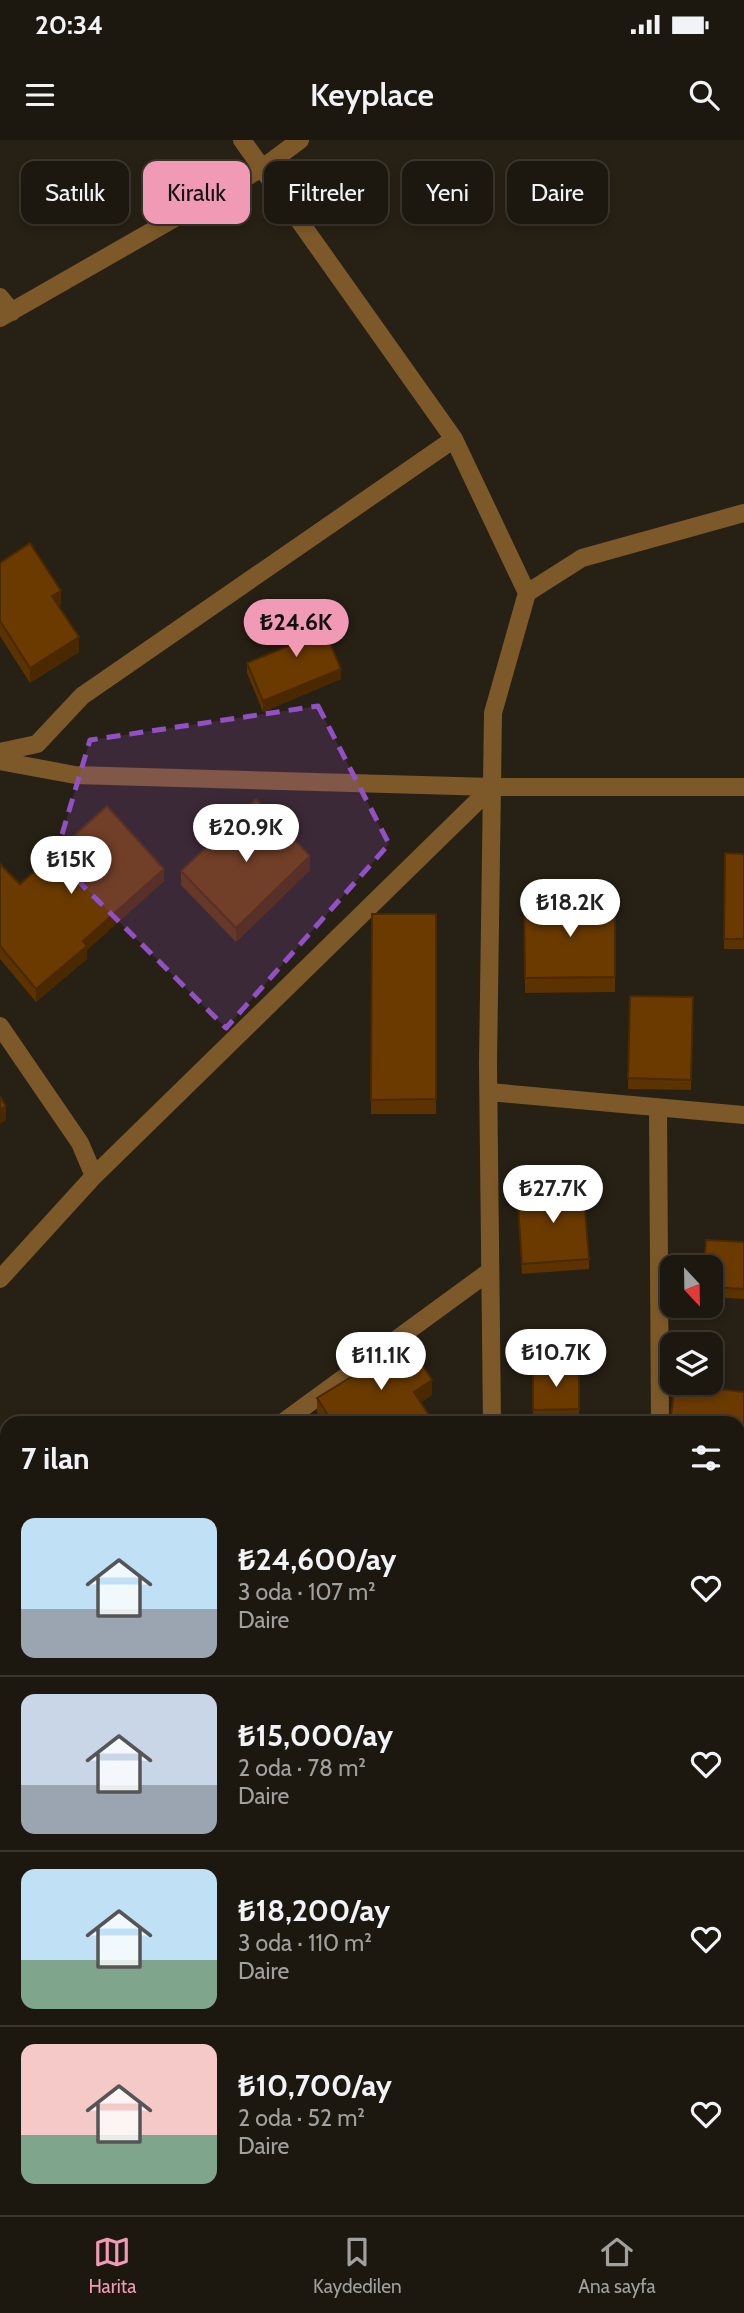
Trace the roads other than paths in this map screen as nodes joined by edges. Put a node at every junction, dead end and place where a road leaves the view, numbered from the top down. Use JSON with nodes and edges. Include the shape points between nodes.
{"nodes":[{"id":1,"x":242,"y":140,"type":"edge"},
{"id":2,"x":300,"y":140,"type":"edge"},
{"id":3,"x":272,"y":161,"type":"edge"},
{"id":4,"x":264,"y":167,"type":"joint"},
{"id":5,"x":304,"y":224,"type":"edge"},
{"id":6,"x":0,"y":297,"type":"edge"},
{"id":7,"x":6,"y":315,"type":"edge"},
{"id":8,"x":454,"y":439,"type":"junction"},
{"id":9,"x":744,"y":513,"type":"edge"},
{"id":10,"x":527,"y":593,"type":"junction"},
{"id":11,"x":0,"y":752,"type":"edge"},
{"id":12,"x":0,"y":761,"type":"edge"},
{"id":13,"x":492,"y":787,"type":"junction"},
{"id":14,"x":744,"y":787,"type":"edge"},
{"id":15,"x":0,"y":1026,"type":"edge"},
{"id":16,"x":489,"y":1093,"type":"junction"},
{"id":17,"x":658,"y":1109,"type":"junction"},
{"id":18,"x":744,"y":1115,"type":"edge"},
{"id":19,"x":94,"y":1176,"type":"junction"},
{"id":20,"x":490,"y":1271,"type":"junction"},
{"id":21,"x":0,"y":1279,"type":"edge"},
{"id":22,"x":292,"y":1416,"type":"edge"},
{"id":23,"x":492,"y":1416,"type":"edge"},
{"id":24,"x":660,"y":1416,"type":"edge"}],
"edges":[{"from":1,"to":4,"type":"street"},
{"from":2,"to":3,"type":"street"},
{"from":4,"to":7,"type":"street"},
{"from":5,"to":8,"type":"street"},
{"from":6,"to":7,"type":"street"},
{"from":8,"to":10,"type":"street"},
{"from":8,"to":11,"type":"street","via":[[82,696],[37,744]]},
{"from":9,"to":10,"type":"street","via":[[582,558]]},
{"from":10,"to":13,"type":"street","via":[[493,713]]},
{"from":12,"to":13,"type":"street","via":[[75,775]]},
{"from":13,"to":14,"type":"street"},
{"from":13,"to":16,"type":"street"},
{"from":13,"to":19,"type":"street"},
{"from":15,"to":19,"type":"street","via":[[80,1143]]},
{"from":16,"to":17,"type":"street"},
{"from":16,"to":20,"type":"street"},
{"from":17,"to":18,"type":"street"},
{"from":17,"to":24,"type":"street"},
{"from":19,"to":21,"type":"street"},
{"from":20,"to":22,"type":"street"},
{"from":20,"to":23,"type":"street"}]}
